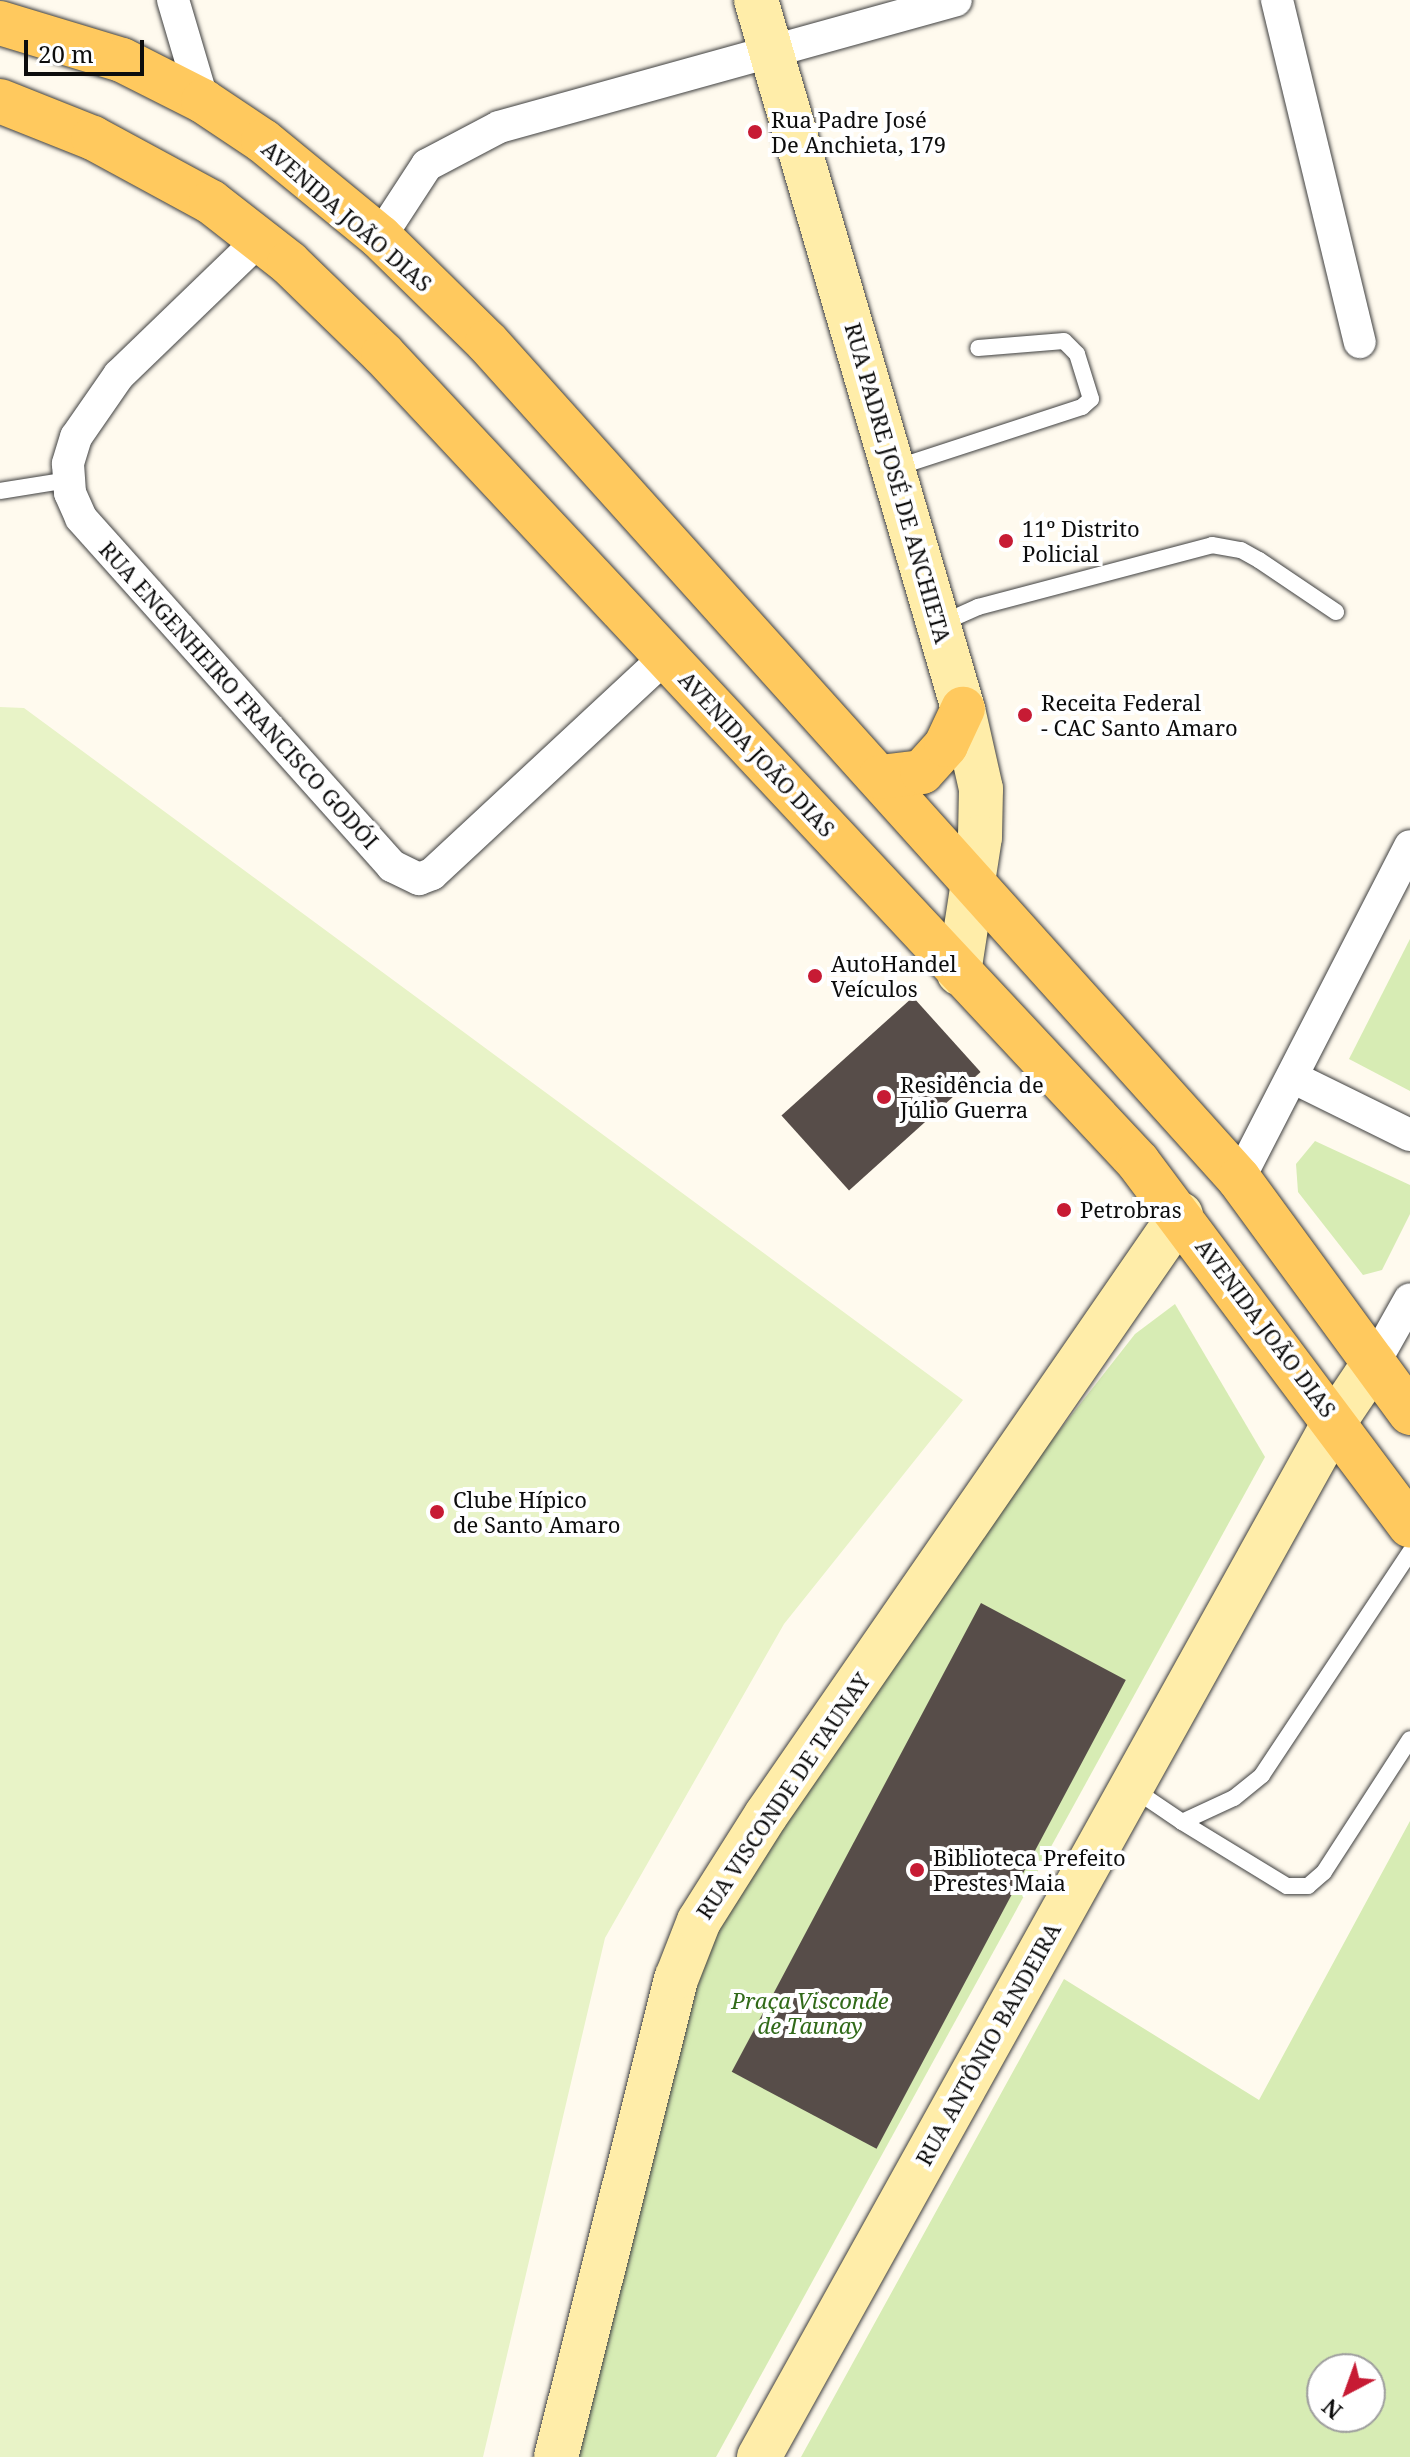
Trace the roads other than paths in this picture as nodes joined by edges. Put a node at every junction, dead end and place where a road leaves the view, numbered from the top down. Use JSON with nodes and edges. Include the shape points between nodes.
{"nodes":[{"id":1,"x":173,"y":0,"type":"edge"},
{"id":2,"x":756,"y":0,"type":"edge"},
{"id":3,"x":956,"y":0,"type":"edge"},
{"id":4,"x":1277,"y":0,"type":"edge"},
{"id":5,"x":0,"y":23,"type":"edge"},
{"id":6,"x":771,"y":49,"type":"junction"},
{"id":7,"x":0,"y":101,"type":"edge"},
{"id":8,"x":203,"y":101,"type":"junction"},
{"id":9,"x":380,"y":237,"type":"junction"},
{"id":10,"x":260,"y":239,"type":"junction"},
{"id":11,"x":1360,"y":342,"type":"dead end"},
{"id":12,"x":978,"y":348,"type":"dead end"},
{"id":13,"x":893,"y":468,"type":"junction"},
{"id":14,"x":69,"y":480,"type":"junction"},
{"id":15,"x":0,"y":491,"type":"edge"},
{"id":16,"x":1336,"y":612,"type":"dead end"},
{"id":17,"x":939,"y":624,"type":"junction"},
{"id":18,"x":667,"y":656,"type":"junction"},
{"id":19,"x":963,"y":709,"type":"junction"},
{"id":20,"x":880,"y":777,"type":"junction"},
{"id":21,"x":1410,"y":846,"type":"edge"},
{"id":22,"x":972,"y":881,"type":"junction"},
{"id":23,"x":1400,"y":888,"type":"edge"},
{"id":24,"x":959,"y":973,"type":"junction"},
{"id":25,"x":1292,"y":1077,"type":"junction"},
{"id":26,"x":1410,"y":1135,"type":"edge"},
{"id":27,"x":1239,"y":1179,"type":"junction"},
{"id":28,"x":1181,"y":1214,"type":"junction"},
{"id":29,"x":1410,"y":1299,"type":"edge"},
{"id":30,"x":1374,"y":1363,"type":"junction"},
{"id":31,"x":1410,"y":1413,"type":"edge"},
{"id":32,"x":1335,"y":1421,"type":"junction"},
{"id":33,"x":1410,"y":1525,"type":"edge"},
{"id":34,"x":1410,"y":1552,"type":"edge"},
{"id":35,"x":1410,"y":1739,"type":"edge"},
{"id":36,"x":1131,"y":1787,"type":"junction"},
{"id":37,"x":1182,"y":1822,"type":"junction"},
{"id":38,"x":564,"y":2447,"type":"edge"},
{"id":39,"x":759,"y":2457,"type":"edge"}],
"edges":[{"from":1,"to":8,"type":"street"},
{"from":2,"to":6,"type":"street","name":"RUA PADRE JOSÉ DE ANCHIETA"},
{"from":3,"to":6,"type":"street"},
{"from":4,"to":11,"type":"street"},
{"from":5,"to":8,"type":"main road","name":"AVENIDA JOÃO DIAS","via":[[122,60]]},
{"from":6,"to":9,"type":"street","via":[[558,108],[443,153],[409,185]]},
{"from":6,"to":13,"type":"street","name":"RUA PADRE JOSÉ DE ANCHIETA"},
{"from":7,"to":10,"type":"main road","name":"AVENIDA JOÃO DIAS","via":[[158,171]]},
{"from":8,"to":9,"type":"main road","name":"AVENIDA JOÃO DIAS","via":[[263,141]]},
{"from":9,"to":20,"type":"main road","name":"AVENIDA JOÃO DIAS","via":[[487,342]]},
{"from":10,"to":14,"type":"street","name":"RUA ENGENHEIRO FRANCISCO GODÓI","via":[[119,375],[76,437]]},
{"from":10,"to":18,"type":"main road","name":"AVENIDA JOÃO DIAS","via":[[383,354]]},
{"from":12,"to":13,"type":"lane","via":[[1064,341],[1077,354],[1091,399],[1082,407]]},
{"from":13,"to":17,"type":"street","name":"RUA PADRE JOSÉ DE ANCHIETA"},
{"from":14,"to":15,"type":"lane"},
{"from":14,"to":18,"type":"street","name":"RUA ENGENHEIRO FRANCISCO GODÓI","via":[[81,518],[392,866],[407,876],[432,874]]},
{"from":16,"to":17,"type":"lane","via":[[1259,560],[1212,545],[978,607]]},
{"from":17,"to":19,"type":"street","name":"RUA PADRE JOSÉ DE ANCHIETA"},
{"from":18,"to":24,"type":"main road","name":"AVENIDA JOÃO DIAS"},
{"from":19,"to":20,"type":"main road","via":[[946,745],[922,772]]},
{"from":19,"to":22,"type":"street","name":"RUA PADRE JOSÉ DE ANCHIETA","via":[[981,789]]},
{"from":20,"to":22,"type":"main road","name":"AVENIDA JOÃO DIAS"},
{"from":21,"to":23,"type":"street"},
{"from":22,"to":24,"type":"street","name":"RUA PADRE JOSÉ DE ANCHIETA"},
{"from":22,"to":27,"type":"main road","name":"AVENIDA JOÃO DIAS"},
{"from":23,"to":25,"type":"street"},
{"from":24,"to":28,"type":"main road","name":"AVENIDA JOÃO DIAS"},
{"from":25,"to":26,"type":"street"},
{"from":25,"to":27,"type":"street"},
{"from":27,"to":30,"type":"main road","name":"AVENIDA JOÃO DIAS"},
{"from":28,"to":32,"type":"main road","name":"AVENIDA JOÃO DIAS"},
{"from":28,"to":38,"type":"street","name":"RUA VISCONDE DE TAUNAY","via":[[766,1815],[699,1921],[677,1977]]},
{"from":29,"to":30,"type":"street"},
{"from":30,"to":31,"type":"main road","name":"AVENIDA JOÃO DIAS"},
{"from":30,"to":32,"type":"street","name":"RUA ANTÔNIO BANDEIRA"},
{"from":32,"to":33,"type":"main road","name":"AVENIDA JOÃO DIAS"},
{"from":32,"to":36,"type":"street","name":"RUA ANTÔNIO BANDEIRA"},
{"from":34,"to":37,"type":"lane","via":[[1262,1775],[1234,1798]]},
{"from":35,"to":37,"type":"lane","via":[[1324,1872],[1308,1886],[1287,1886]]},
{"from":36,"to":37,"type":"lane"},
{"from":36,"to":39,"type":"street","name":"RUA ANTÔNIO BANDEIRA"}]}
